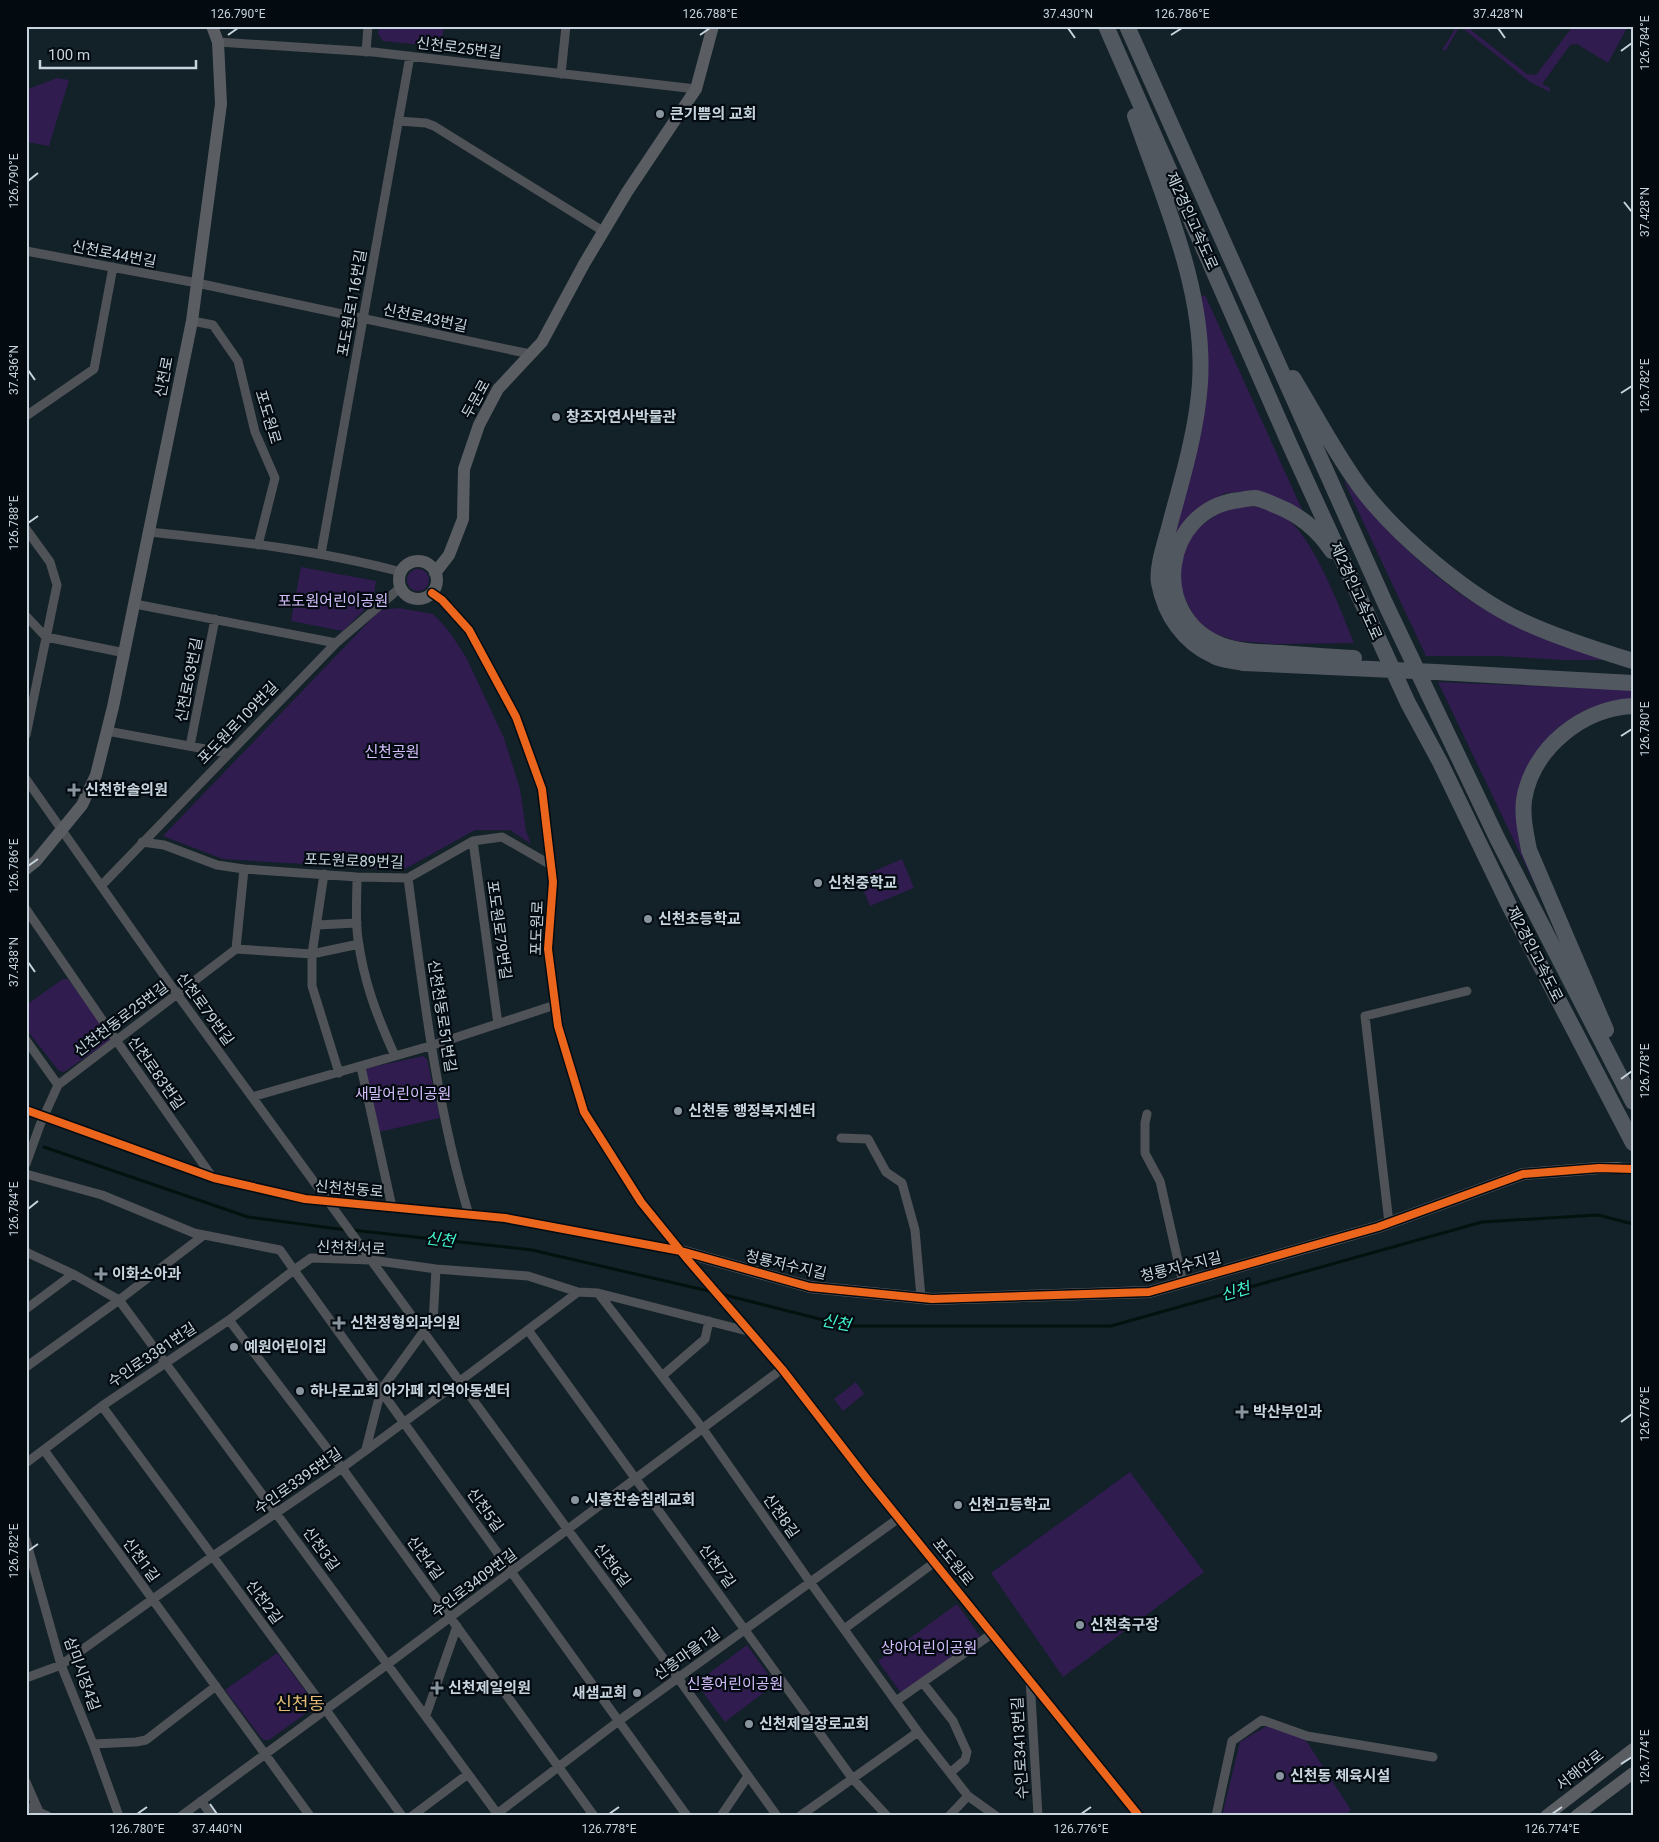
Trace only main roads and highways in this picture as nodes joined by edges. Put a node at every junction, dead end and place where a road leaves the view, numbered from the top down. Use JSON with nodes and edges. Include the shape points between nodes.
{"nodes":[{"id":1,"x":1105,"y":26,"type":"edge"},
{"id":2,"x":1127,"y":26,"type":"edge"},
{"id":3,"x":1259,"y":322,"type":"junction"},
{"id":4,"x":1348,"y":574,"type":"junction"},
{"id":5,"x":1633,"y":660,"type":"edge"},
{"id":6,"x":1633,"y":675,"type":"edge"},
{"id":7,"x":1633,"y":683,"type":"edge"},
{"id":8,"x":1633,"y":706,"type":"edge"},
{"id":9,"x":1633,"y":1098,"type":"edge"},
{"id":10,"x":1633,"y":1102,"type":"edge"},
{"id":11,"x":1633,"y":1143,"type":"edge"}],
"edges":[{"from":1,"to":4,"type":"highway","name":"제2경인고속도로"},
{"from":1,"to":7,"type":"highway","via":[[1185,259],[1198,325],[1200,383],[1192,438],[1164,547],[1159,582],[1176,626],[1191,643],[1214,657],[1243,663]]},
{"from":2,"to":3,"type":"highway","name":"제2경인고속도로"},
{"from":3,"to":5,"type":"highway","via":[[1361,488],[1418,549],[1480,597],[1522,621]]},
{"from":3,"to":10,"type":"highway","name":"제2경인고속도로","via":[[1385,603],[1497,838]]},
{"from":4,"to":6,"type":"highway","via":[[1311,527],[1294,513],[1256,498],[1213,506],[1192,523],[1181,540],[1173,570],[1179,607],[1189,621],[1204,635],[1245,651]]},
{"from":4,"to":11,"type":"highway","name":"제2경인고속도로","via":[[1509,905]]},
{"from":8,"to":9,"type":"highway","via":[[1596,714],[1555,741],[1541,757],[1531,777],[1524,799],[1523,820],[1529,850]]}]}
